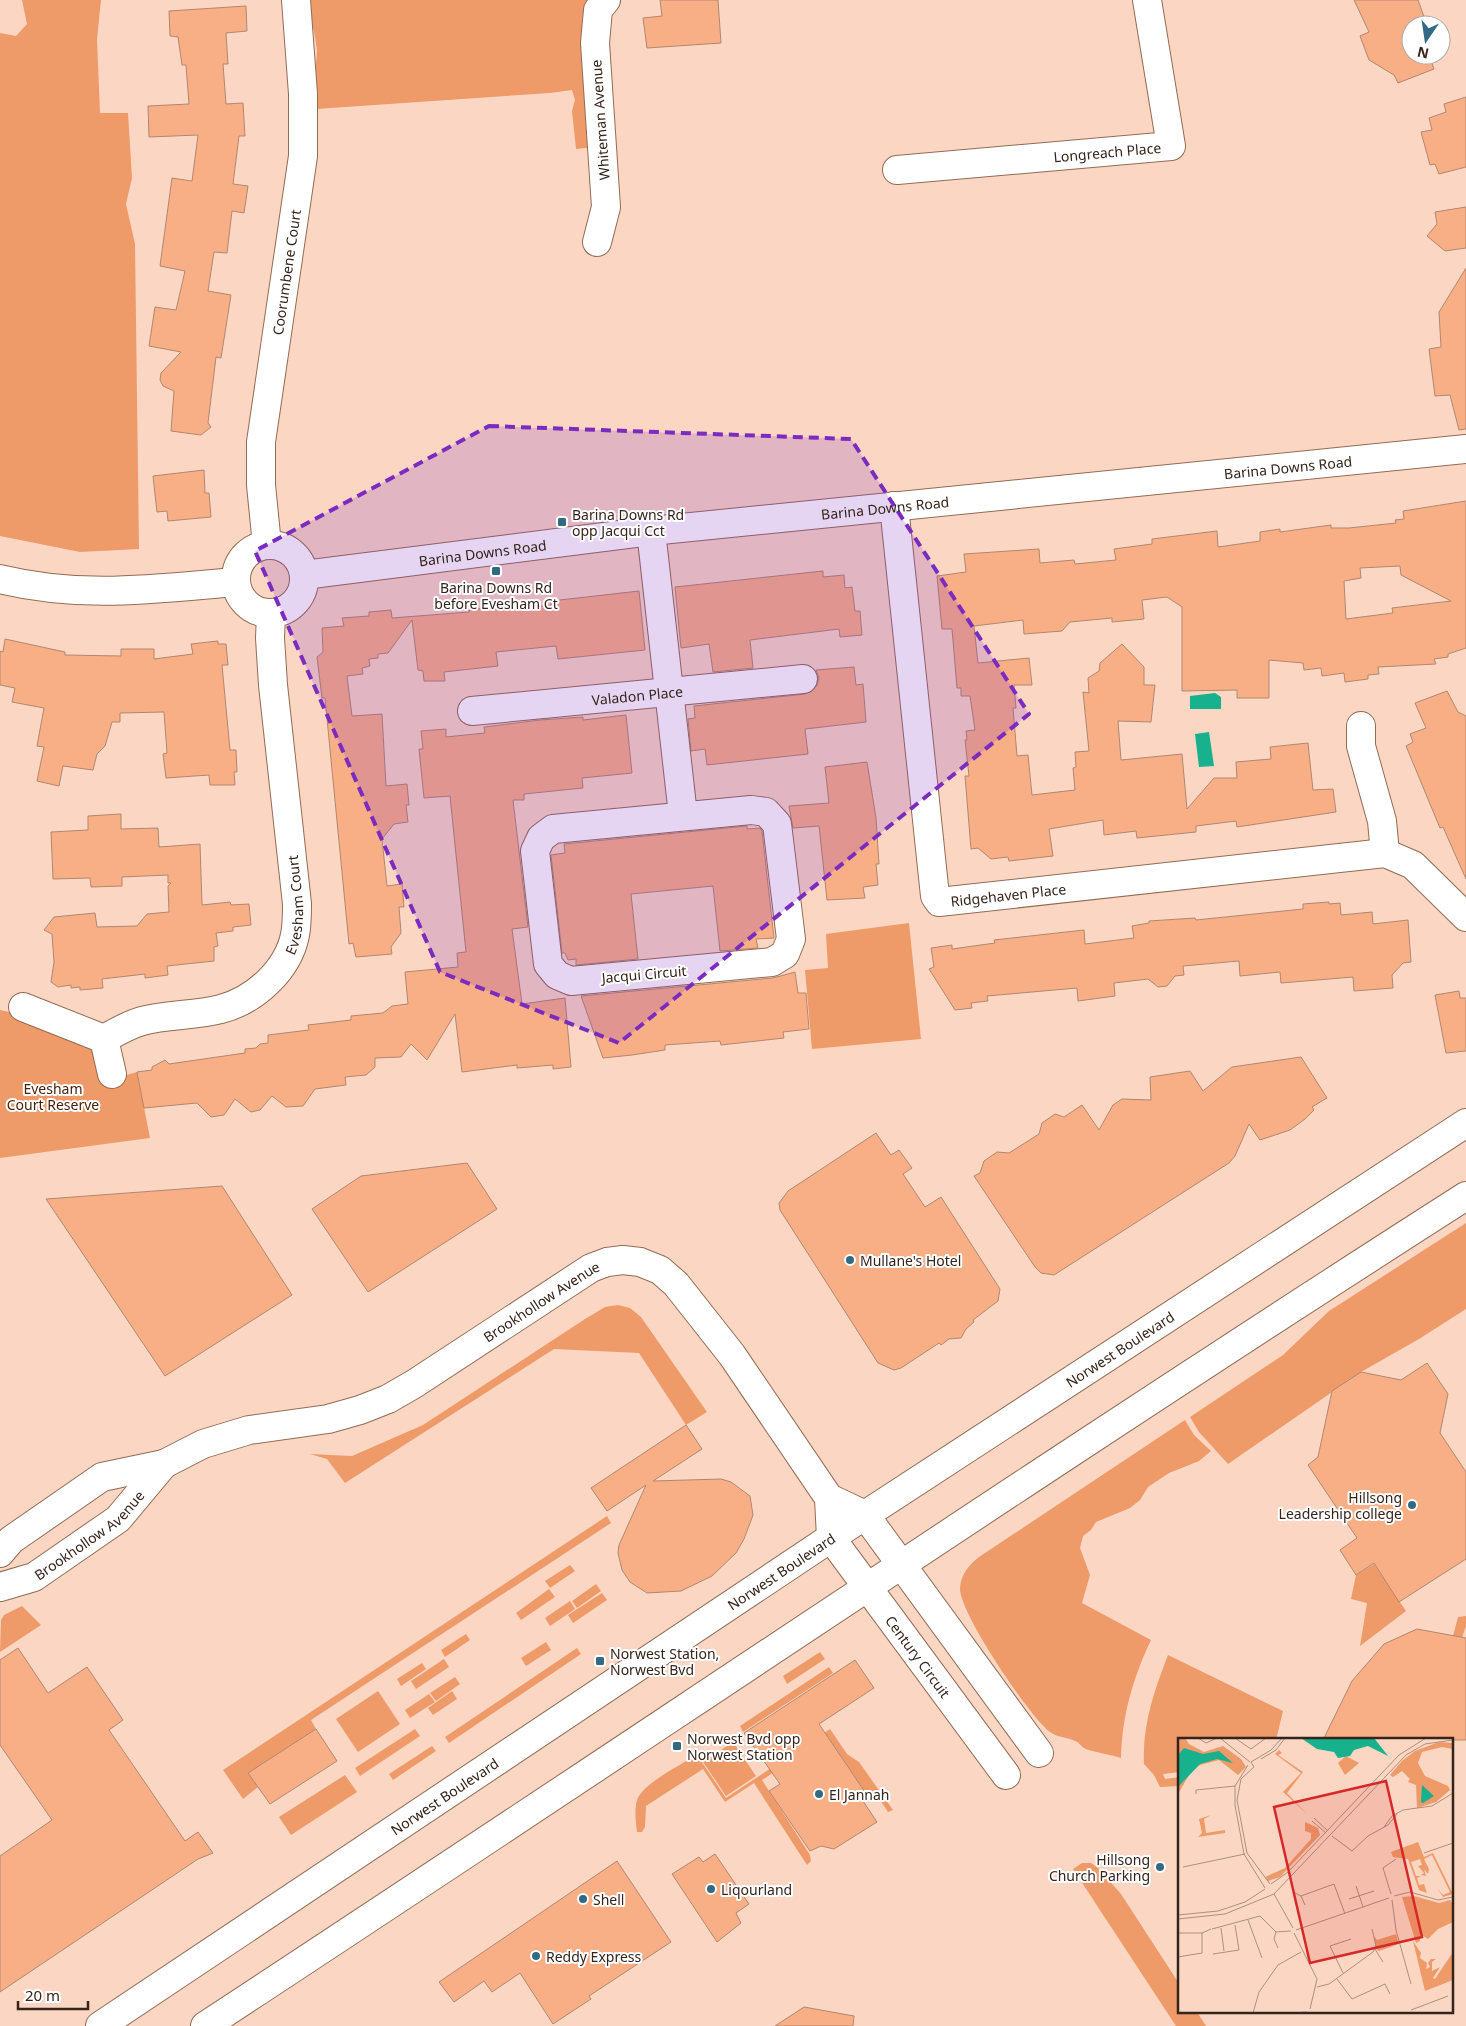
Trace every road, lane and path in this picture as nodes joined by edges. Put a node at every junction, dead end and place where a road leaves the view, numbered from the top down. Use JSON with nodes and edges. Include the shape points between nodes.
{"nodes":[{"id":1,"x":296,"y":0,"type":"edge"},
{"id":2,"x":606,"y":0,"type":"edge"},
{"id":3,"x":1147,"y":0,"type":"edge"},
{"id":4,"x":896,"y":170,"type":"dead end"},
{"id":5,"x":596,"y":242,"type":"dead end"},
{"id":6,"x":1466,"y":449,"type":"edge"},
{"id":7,"x":894,"y":506,"type":"junction"},
{"id":8,"x":651,"y":531,"type":"junction"},
{"id":9,"x":267,"y":545,"type":"junction"},
{"id":10,"x":304,"y":575,"type":"junction"},
{"id":11,"x":0,"y":580,"type":"edge"},
{"id":12,"x":235,"y":582,"type":"junction"},
{"id":13,"x":271,"y":614,"type":"junction"},
{"id":14,"x":803,"y":679,"type":"dead end"},
{"id":15,"x":670,"y":693,"type":"junction"},
{"id":16,"x":472,"y":711,"type":"dead end"},
{"id":17,"x":1361,"y":726,"type":"dead end"},
{"id":18,"x":683,"y":815,"type":"junction"},
{"id":19,"x":1385,"y":852,"type":"junction"},
{"id":20,"x":1466,"y":918,"type":"edge"},
{"id":21,"x":22,"y":1007,"type":"dead end"},
{"id":22,"x":104,"y":1040,"type":"junction"},
{"id":23,"x":112,"y":1074,"type":"dead end"},
{"id":24,"x":1466,"y":1123,"type":"edge"},
{"id":25,"x":1466,"y":1196,"type":"edge"},
{"id":26,"x":164,"y":1464,"type":"junction"},
{"id":27,"x":829,"y":1498,"type":"junction"},
{"id":28,"x":865,"y":1515,"type":"junction"},
{"id":29,"x":831,"y":1538,"type":"junction"},
{"id":30,"x":0,"y":1553,"type":"edge"},
{"id":31,"x":902,"y":1565,"type":"junction"},
{"id":32,"x":0,"y":1587,"type":"edge"},
{"id":33,"x":868,"y":1587,"type":"junction"},
{"id":34,"x":1039,"y":1753,"type":"dead end"},
{"id":35,"x":1006,"y":1775,"type":"dead end"},
{"id":36,"x":100,"y":2026,"type":"edge"},
{"id":37,"x":205,"y":2026,"type":"edge"}],
"edges":[{"from":1,"to":9,"type":"street","name":"Coorumbene Court","via":[[304,94],[303,156],[261,442],[261,486]]},
{"from":2,"to":5,"type":"street","name":"Whiteman Avenue","via":[[598,10],[595,43],[606,207]]},
{"from":3,"to":4,"type":"street","name":"Longreach Place","via":[[1171,146]]},
{"from":6,"to":7,"type":"street","name":"Barina Downs Road"},
{"from":7,"to":8,"type":"street","name":"Barina Downs Road"},
{"from":7,"to":19,"type":"street","name":"Ridgehaven Place","via":[[934,896],[939,902]]},
{"from":8,"to":10,"type":"street","name":"Barina Downs Road"},
{"from":8,"to":15,"type":"street"},
{"from":9,"to":10,"type":"street","via":[[287,549],[298,560]]},
{"from":9,"to":12,"type":"street","via":[[247,553],[236,571]]},
{"from":10,"to":13,"type":"street","via":[[300,597],[283,611]]},
{"from":11,"to":12,"type":"street","via":[[70,591],[114,592]]},
{"from":12,"to":13,"type":"street","via":[[247,605]]},
{"from":13,"to":22,"type":"street","name":"Evesham Court","via":[[273,686],[297,904],[295,935],[288,956],[258,991],[240,1003],[141,1021]]},
{"from":14,"to":15,"type":"street","name":"Valadon Place"},
{"from":15,"to":16,"type":"street","name":"Valadon Place"},
{"from":15,"to":18,"type":"street"},
{"from":17,"to":19,"type":"street","via":[[1361,746],[1382,821]]},
{"from":18,"to":18,"type":"street","name":"Jacqui Circuit","via":[[751,810],[766,812],[777,824],[791,939],[785,954],[772,962],[570,981],[557,975],[548,964],[535,851],[541,838],[553,829]]},
{"from":19,"to":20,"type":"street","via":[[1413,865]]},
{"from":21,"to":22,"type":"street"},
{"from":22,"to":23,"type":"street"},
{"from":24,"to":28,"type":"street","name":"Norwest Boulevard"},
{"from":25,"to":31,"type":"street"},
{"from":26,"to":27,"type":"street","name":"Brookhollow Avenue","via":[[226,1436],[328,1419],[388,1398],[577,1276],[607,1262],[623,1260],[640,1262],[660,1270],[682,1291],[732,1355]]},
{"from":26,"to":30,"type":"street","name":"Brookhollow Avenue","via":[[102,1477],[11,1540]]},
{"from":26,"to":32,"type":"street","name":"Brookhollow Avenue","via":[[118,1520],[34,1577]]},
{"from":27,"to":28,"type":"street"},
{"from":27,"to":29,"type":"street"},
{"from":28,"to":29,"type":"street","name":"Norwest Boulevard"},
{"from":28,"to":31,"type":"street"},
{"from":29,"to":33,"type":"street","name":"Century Circuit"},
{"from":29,"to":36,"type":"street","name":"Norwest Boulevard"},
{"from":31,"to":33,"type":"street"},
{"from":31,"to":34,"type":"street"},
{"from":33,"to":35,"type":"street","name":"Century Circuit"},
{"from":33,"to":37,"type":"street"}]}
